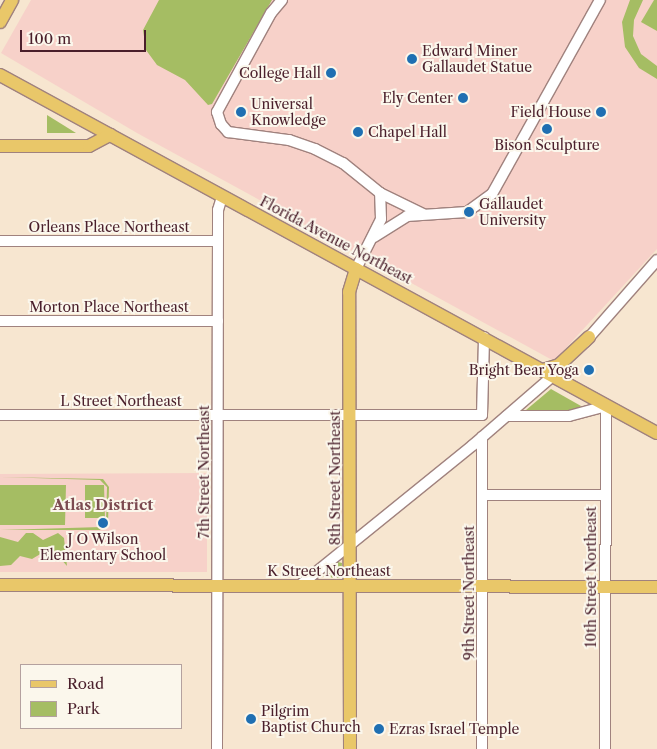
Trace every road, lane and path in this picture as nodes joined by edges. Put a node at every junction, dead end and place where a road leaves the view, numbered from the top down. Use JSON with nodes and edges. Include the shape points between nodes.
{"nodes":[{"id":1,"x":12,"y":0,"type":"edge"},
{"id":2,"x":282,"y":0,"type":"edge"},
{"id":3,"x":600,"y":0,"type":"edge"},
{"id":4,"x":0,"y":22,"type":"edge"},
{"id":5,"x":0,"y":75,"type":"edge"},
{"id":6,"x":110,"y":135,"type":"junction"},
{"id":7,"x":0,"y":146,"type":"edge"},
{"id":8,"x":380,"y":193,"type":"junction"},
{"id":9,"x":222,"y":197,"type":"junction"},
{"id":10,"x":423,"y":214,"type":"junction"},
{"id":11,"x":374,"y":236,"type":"junction"},
{"id":12,"x":0,"y":241,"type":"edge"},
{"id":13,"x":217,"y":241,"type":"junction"},
{"id":14,"x":655,"y":266,"type":"edge"},
{"id":15,"x":356,"y":269,"type":"junction"},
{"id":16,"x":0,"y":321,"type":"edge"},
{"id":17,"x":218,"y":321,"type":"junction"},
{"id":18,"x":484,"y":337,"type":"junction"},
{"id":19,"x":589,"y":337,"type":"joint"},
{"id":20,"x":548,"y":373,"type":"junction"},
{"id":21,"x":606,"y":406,"type":"junction"},
{"id":22,"x":0,"y":415,"type":"edge"},
{"id":23,"x":217,"y":415,"type":"junction"},
{"id":24,"x":350,"y":416,"type":"junction"},
{"id":25,"x":507,"y":416,"type":"junction"},
{"id":26,"x":657,"y":433,"type":"edge"},
{"id":27,"x":482,"y":437,"type":"junction"},
{"id":28,"x":482,"y":495,"type":"junction"},
{"id":29,"x":605,"y":495,"type":"junction"},
{"id":30,"x":350,"y":546,"type":"junction"},
{"id":31,"x":0,"y":585,"type":"edge"},
{"id":32,"x":217,"y":586,"type":"junction"},
{"id":33,"x":299,"y":586,"type":"junction"},
{"id":34,"x":482,"y":586,"type":"junction"},
{"id":35,"x":350,"y":587,"type":"junction"},
{"id":36,"x":605,"y":587,"type":"junction"},
{"id":37,"x":657,"y":587,"type":"edge"},
{"id":38,"x":217,"y":749,"type":"edge"},
{"id":39,"x":350,"y":749,"type":"edge"},
{"id":40,"x":482,"y":749,"type":"edge"},
{"id":41,"x":605,"y":749,"type":"edge"}],
"edges":[{"from":1,"to":4,"type":"main road"},
{"from":2,"to":8,"type":"street","via":[[271,13],[217,112],[221,124],[228,132],[289,140],[315,149],[343,163]]},
{"from":3,"to":10,"type":"street","via":[[492,194],[467,212]]},
{"from":5,"to":6,"type":"main road","name":"Florida Avenue Northeast"},
{"from":6,"to":7,"type":"main road","via":[[89,146]]},
{"from":6,"to":9,"type":"main road","name":"Florida Avenue Northeast"},
{"from":8,"to":10,"type":"street"},
{"from":8,"to":11,"type":"street","via":[[382,218]]},
{"from":9,"to":13,"type":"street","name":"7th Street Northeast","via":[[218,210]]},
{"from":9,"to":15,"type":"main road","name":"Florida Avenue Northeast"},
{"from":10,"to":11,"type":"street","via":[[393,222]]},
{"from":11,"to":15,"type":"street"},
{"from":12,"to":13,"type":"street","name":"Orleans Place Northeast"},
{"from":13,"to":17,"type":"street","name":"7th Street Northeast"},
{"from":14,"to":19,"type":"street"},
{"from":15,"to":18,"type":"main road","name":"Florida Avenue Northeast"},
{"from":15,"to":24,"type":"main road","name":"8th Street Northeast","via":[[349,292]]},
{"from":16,"to":17,"type":"street","name":"Morton Place Northeast"},
{"from":17,"to":23,"type":"street","name":"7th Street Northeast"},
{"from":18,"to":20,"type":"main road","name":"Florida Avenue Northeast"},
{"from":18,"to":24,"type":"street","name":"L Street Northeast","via":[[482,415]]},
{"from":19,"to":20,"type":"main road"},
{"from":20,"to":21,"type":"main road","name":"Florida Avenue Northeast"},
{"from":20,"to":25,"type":"street"},
{"from":21,"to":25,"type":"street","via":[[569,416]]},
{"from":21,"to":26,"type":"main road","name":"Florida Avenue Northeast"},
{"from":21,"to":29,"type":"street","name":"10th Street Northeast"},
{"from":22,"to":23,"type":"street","name":"L Street Northeast"},
{"from":23,"to":24,"type":"street","name":"L Street Northeast"},
{"from":23,"to":32,"type":"street","name":"7th Street Northeast"},
{"from":24,"to":30,"type":"main road","name":"8th Street Northeast"},
{"from":25,"to":27,"type":"street"},
{"from":27,"to":28,"type":"street","name":"9th Street Northeast"},
{"from":27,"to":30,"type":"street"},
{"from":28,"to":29,"type":"street"},
{"from":28,"to":34,"type":"street","name":"9th Street Northeast"},
{"from":29,"to":36,"type":"street","name":"10th Street Northeast"},
{"from":30,"to":33,"type":"street"},
{"from":30,"to":35,"type":"main road","name":"8th Street Northeast"},
{"from":31,"to":32,"type":"main road","name":"K Street Northeast"},
{"from":32,"to":33,"type":"main road","name":"K Street Northeast"},
{"from":32,"to":38,"type":"street","name":"7th Street Northeast"},
{"from":33,"to":35,"type":"main road","name":"K Street Northeast"},
{"from":34,"to":35,"type":"main road","name":"K Street Northeast"},
{"from":34,"to":36,"type":"main road","name":"K Street Northeast"},
{"from":34,"to":40,"type":"street","name":"9th Street Northeast"},
{"from":35,"to":39,"type":"main road","name":"8th Street Northeast"},
{"from":36,"to":37,"type":"main road","name":"K Street Northeast"},
{"from":36,"to":41,"type":"street","name":"10th Street Northeast"}]}
